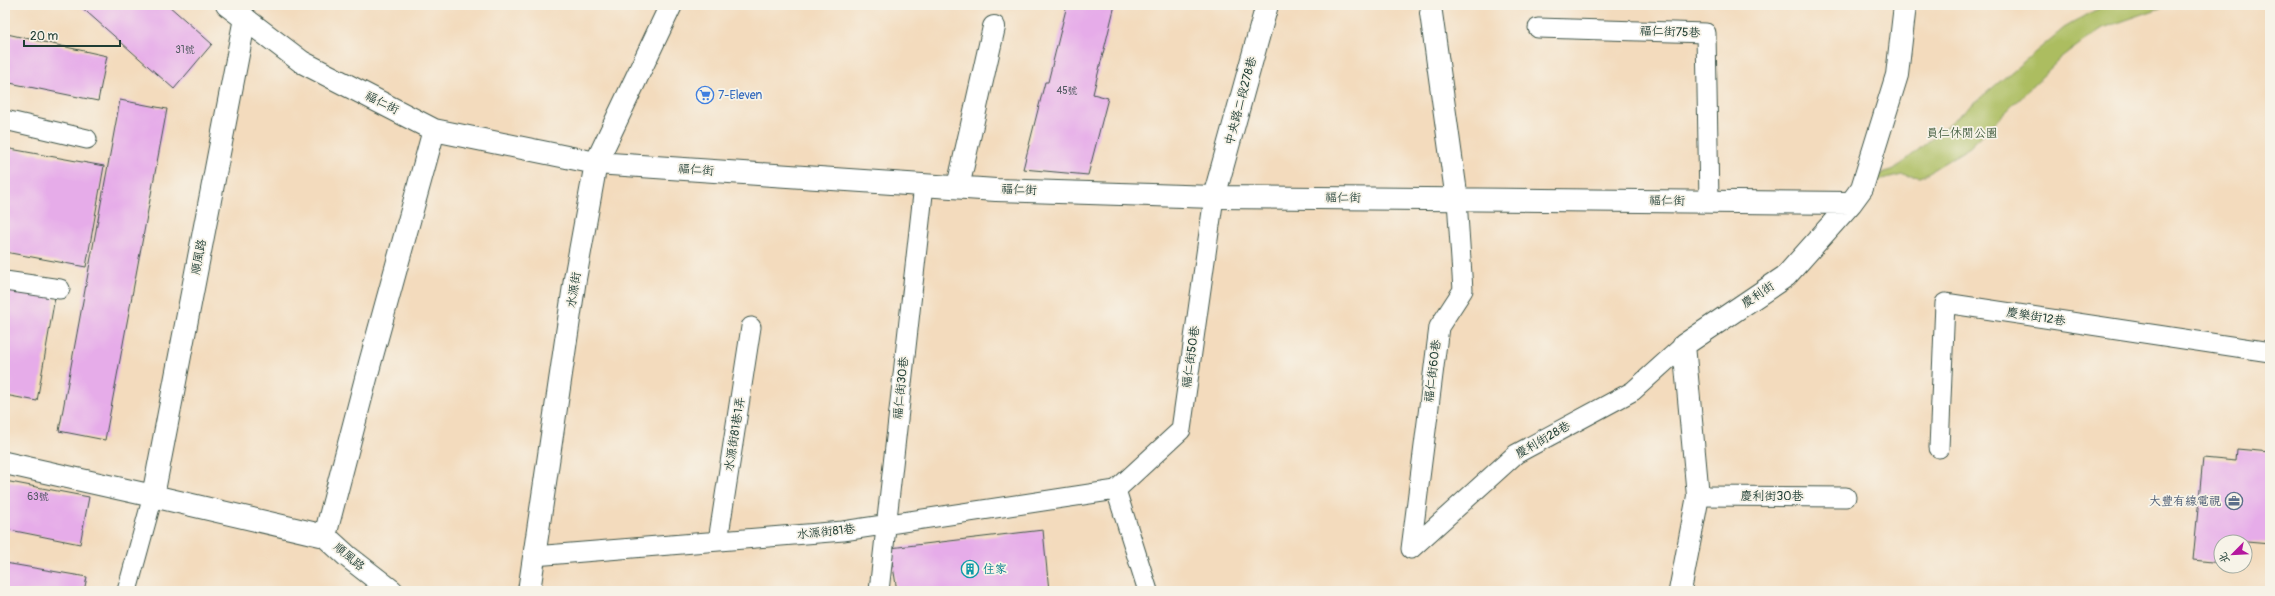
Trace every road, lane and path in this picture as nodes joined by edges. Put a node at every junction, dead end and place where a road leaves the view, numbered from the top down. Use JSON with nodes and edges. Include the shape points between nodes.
{"nodes":[{"id":1,"x":227,"y":5,"type":"edge"},
{"id":2,"x":671,"y":5,"type":"edge"},
{"id":3,"x":1267,"y":5,"type":"edge"},
{"id":4,"x":1904,"y":5,"type":"edge"},
{"id":5,"x":1431,"y":9,"type":"edge"},
{"id":6,"x":246,"y":12,"type":"edge"},
{"id":7,"x":994,"y":27,"type":"dead end"},
{"id":8,"x":1538,"y":28,"type":"dead end"},
{"id":9,"x":5,"y":120,"type":"edge"},
{"id":10,"x":434,"y":130,"type":"junction"},
{"id":11,"x":87,"y":139,"type":"dead end"},
{"id":12,"x":596,"y":163,"type":"junction"},
{"id":13,"x":924,"y":185,"type":"junction"},
{"id":14,"x":958,"y":187,"type":"junction"},
{"id":15,"x":1214,"y":197,"type":"junction"},
{"id":16,"x":1457,"y":200,"type":"junction"},
{"id":17,"x":1710,"y":202,"type":"junction"},
{"id":18,"x":1851,"y":203,"type":"junction"},
{"id":19,"x":5,"y":281,"type":"edge"},
{"id":20,"x":60,"y":289,"type":"dead end"},
{"id":21,"x":751,"y":327,"type":"dead end"},
{"id":22,"x":1684,"y":345,"type":"junction"},
{"id":23,"x":2270,"y":352,"type":"edge"},
{"id":24,"x":1940,"y":448,"type":"dead end"},
{"id":25,"x":5,"y":463,"type":"edge"},
{"id":26,"x":1116,"y":490,"type":"junction"},
{"id":27,"x":153,"y":496,"type":"junction"},
{"id":28,"x":1698,"y":496,"type":"junction"},
{"id":29,"x":1846,"y":497,"type":"dead end"},
{"id":30,"x":886,"y":524,"type":"junction"},
{"id":31,"x":326,"y":536,"type":"junction"},
{"id":32,"x":718,"y":541,"type":"junction"},
{"id":33,"x":1410,"y":549,"type":"joint"},
{"id":34,"x":534,"y":556,"type":"junction"},
{"id":35,"x":127,"y":591,"type":"edge"},
{"id":36,"x":392,"y":591,"type":"edge"},
{"id":37,"x":529,"y":591,"type":"edge"},
{"id":38,"x":879,"y":591,"type":"edge"},
{"id":39,"x":1148,"y":591,"type":"edge"},
{"id":40,"x":1680,"y":591,"type":"edge"}],
"edges":[{"from":1,"to":6,"type":"street","name":"福仁街"},
{"from":2,"to":12,"type":"street","name":"水源街"},
{"from":3,"to":15,"type":"street","name":"中央路二段278巷"},
{"from":4,"to":18,"type":"street","name":"慶利街","via":[[1896,76],[1862,188]]},
{"from":5,"to":16,"type":"street"},
{"from":6,"to":10,"type":"street","name":"福仁街","via":[[302,62]]},
{"from":6,"to":27,"type":"street","name":"順風路"},
{"from":7,"to":14,"type":"street"},
{"from":8,"to":17,"type":"lane","name":"福仁街75巷","via":[[1706,33]]},
{"from":9,"to":11,"type":"lane"},
{"from":10,"to":12,"type":"street","name":"福仁街"},
{"from":10,"to":31,"type":"street","name":"順風路"},
{"from":12,"to":13,"type":"street","name":"福仁街"},
{"from":12,"to":34,"type":"street","name":"水源街","via":[[575,279]]},
{"from":13,"to":14,"type":"street","name":"福仁街"},
{"from":13,"to":30,"type":"lane","name":"福仁街30巷"},
{"from":14,"to":15,"type":"street","name":"福仁街"},
{"from":15,"to":16,"type":"street","name":"福仁街"},
{"from":15,"to":26,"type":"lane","name":"福仁街50巷","via":[[1181,430]]},
{"from":16,"to":17,"type":"street","name":"福仁街"},
{"from":16,"to":33,"type":"lane","name":"福仁街60巷","via":[[1463,290],[1439,327]]},
{"from":17,"to":18,"type":"street","name":"福仁街"},
{"from":18,"to":22,"type":"street","name":"慶利街","via":[[1786,276]]},
{"from":19,"to":20,"type":"lane"},
{"from":21,"to":32,"type":"lane","name":"水源街81巷1弄"},
{"from":22,"to":28,"type":"street"},
{"from":22,"to":33,"type":"lane","name":"慶利街28巷","via":[[1633,391],[1516,454]]},
{"from":23,"to":24,"type":"lane","name":"慶樂街12巷","via":[[1945,303]]},
{"from":25,"to":27,"type":"street","name":"順風路"},
{"from":26,"to":30,"type":"lane","name":"水源街81巷"},
{"from":26,"to":39,"type":"lane"},
{"from":27,"to":31,"type":"street","name":"順風路"},
{"from":27,"to":35,"type":"lane"},
{"from":28,"to":29,"type":"lane","name":"慶利街30巷"},
{"from":28,"to":40,"type":"street"},
{"from":30,"to":32,"type":"lane","name":"水源街81巷","via":[[843,531]]},
{"from":30,"to":38,"type":"lane","name":"福仁街30巷"},
{"from":31,"to":36,"type":"street","name":"順風路"},
{"from":32,"to":34,"type":"lane","name":"水源街81巷"},
{"from":34,"to":37,"type":"street","name":"水源街"}]}
